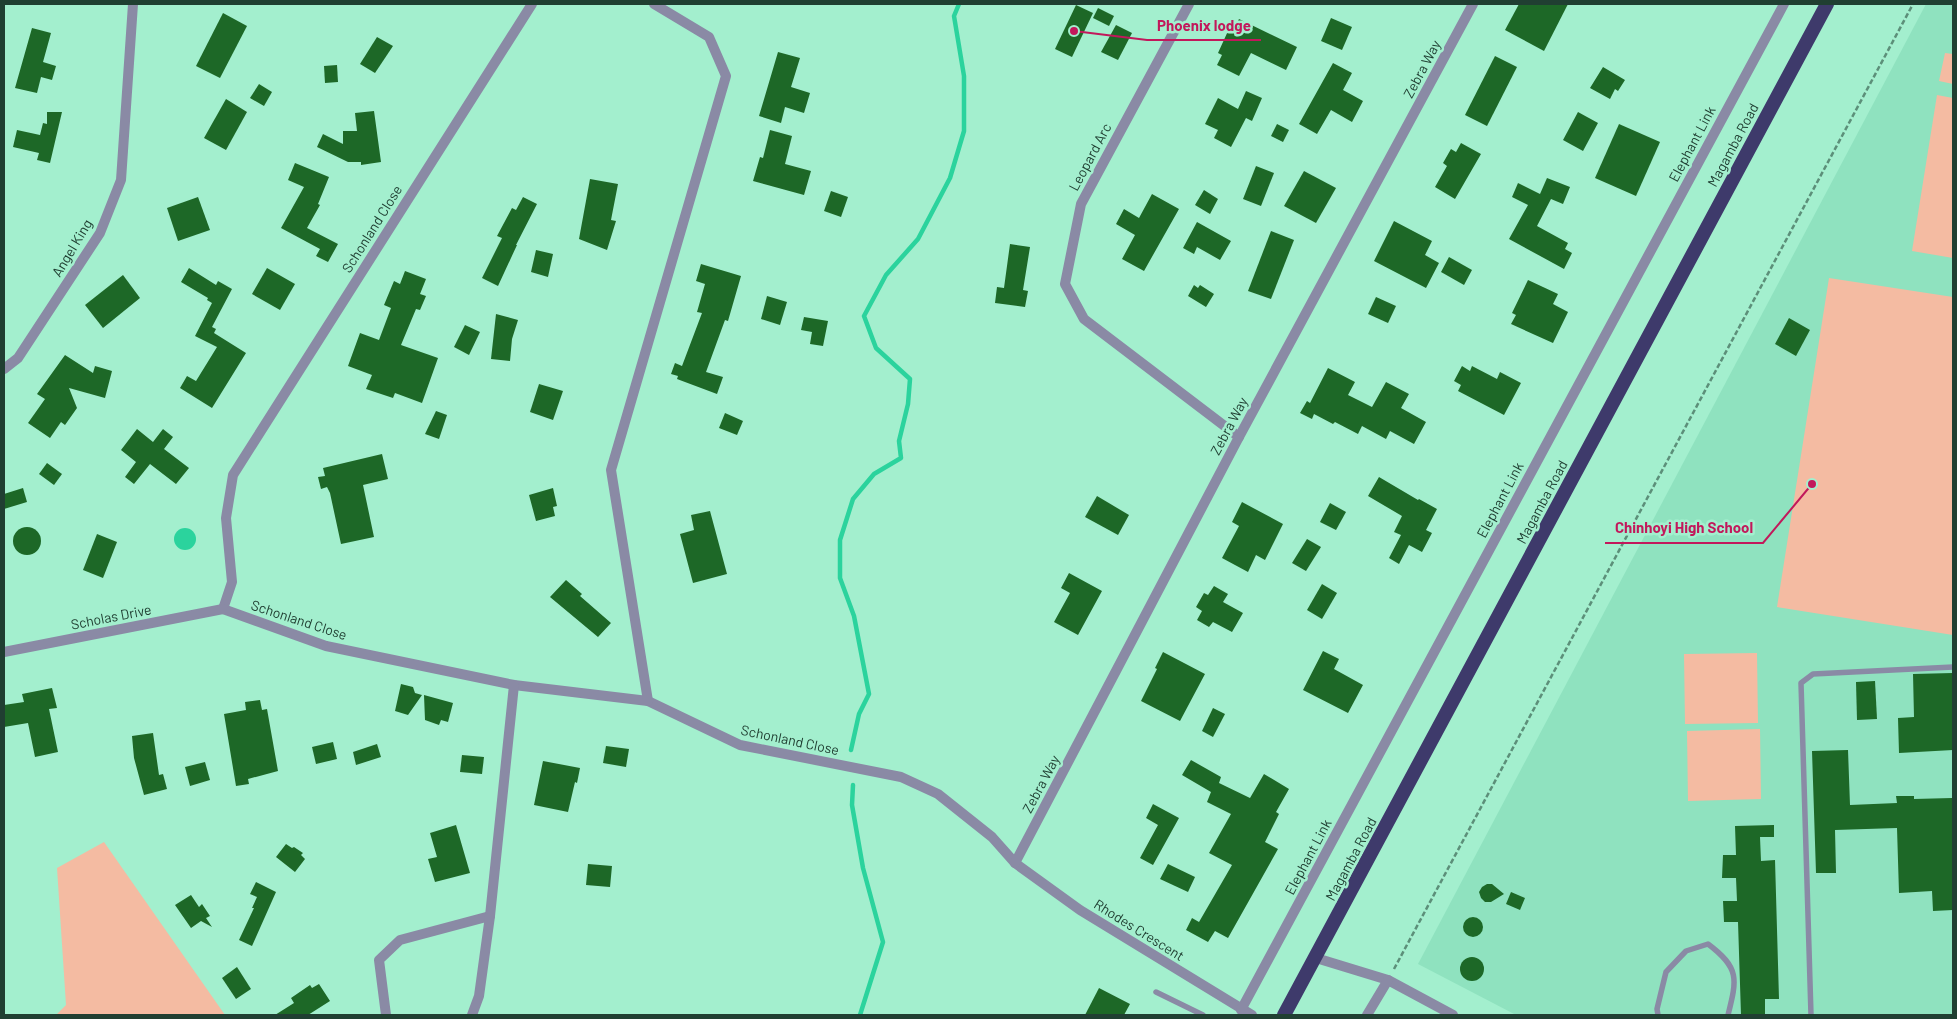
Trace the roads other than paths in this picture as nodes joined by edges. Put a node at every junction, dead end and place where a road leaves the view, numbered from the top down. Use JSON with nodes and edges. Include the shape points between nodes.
{"nodes":[{"id":1,"x":133,"y":4,"type":"edge"},
{"id":2,"x":532,"y":4,"type":"edge"},
{"id":3,"x":654,"y":4,"type":"edge"},
{"id":4,"x":1189,"y":4,"type":"edge"},
{"id":5,"x":1473,"y":4,"type":"edge"},
{"id":6,"x":1784,"y":4,"type":"edge"},
{"id":7,"x":1827,"y":4,"type":"edge"},
{"id":8,"x":4,"y":369,"type":"edge"},
{"id":9,"x":1239,"y":437,"type":"junction"},
{"id":10,"x":223,"y":609,"type":"junction"},
{"id":11,"x":4,"y":652,"type":"edge"},
{"id":12,"x":1953,"y":667,"type":"edge"},
{"id":13,"x":514,"y":685,"type":"junction"},
{"id":14,"x":648,"y":701,"type":"junction"},
{"id":15,"x":1015,"y":863,"type":"junction"},
{"id":16,"x":490,"y":916,"type":"junction"},
{"id":17,"x":1316,"y":958,"type":"junction"},
{"id":18,"x":1388,"y":980,"type":"junction"},
{"id":19,"x":1156,"y":992,"type":"dead end"},
{"id":20,"x":1241,"y":1010,"type":"junction"},
{"id":21,"x":386,"y":1015,"type":"edge"},
{"id":22,"x":472,"y":1015,"type":"edge"},
{"id":23,"x":1203,"y":1015,"type":"edge"},
{"id":24,"x":1252,"y":1015,"type":"edge"},
{"id":25,"x":1284,"y":1015,"type":"edge"},
{"id":26,"x":1368,"y":1015,"type":"edge"},
{"id":27,"x":1454,"y":1015,"type":"edge"},
{"id":28,"x":1658,"y":1015,"type":"edge"},
{"id":29,"x":1728,"y":1015,"type":"edge"},
{"id":30,"x":1811,"y":1015,"type":"edge"}],
"edges":[{"from":1,"to":8,"type":"street","name":"Angel King","via":[[121,180],[100,233],[18,358]]},
{"from":2,"to":10,"type":"street","name":"Schonland Close","via":[[233,475],[226,518],[232,582]]},
{"from":3,"to":14,"type":"street","via":[[709,37],[726,76],[611,470]]},
{"from":4,"to":9,"type":"street","name":"Leopard Arc","via":[[1081,204],[1065,284],[1084,319]]},
{"from":5,"to":9,"type":"street","name":"Zebra Way"},
{"from":6,"to":20,"type":"street","name":"Elephant Link"},
{"from":7,"to":17,"type":"highway","name":"Magamba Road"},
{"from":9,"to":15,"type":"street","name":"Zebra Way"},
{"from":10,"to":11,"type":"street","name":"Scholas Drive"},
{"from":10,"to":13,"type":"street","name":"Schonland Close","via":[[326,646]]},
{"from":12,"to":30,"type":"lane","via":[[1813,674],[1801,683]]},
{"from":13,"to":14,"type":"street","name":"Schonland Close"},
{"from":13,"to":16,"type":"street"},
{"from":14,"to":15,"type":"street","name":"Schonland Close","via":[[740,745],[902,777],[938,794],[992,837]]},
{"from":15,"to":20,"type":"street","name":"Rhodes Crescent","via":[[1080,910]]},
{"from":16,"to":21,"type":"street","via":[[400,940],[379,960]]},
{"from":16,"to":22,"type":"street","via":[[479,996]]},
{"from":17,"to":18,"type":"street"},
{"from":17,"to":25,"type":"highway","name":"Magamba Road"},
{"from":18,"to":26,"type":"street"},
{"from":18,"to":27,"type":"street"},
{"from":19,"to":23,"type":"lane"},
{"from":20,"to":24,"type":"street","name":"Rhodes Crescent"},
{"from":28,"to":29,"type":"lane","via":[[1666,972],[1686,951],[1708,944],[1726,957],[1735,975]]}]}
